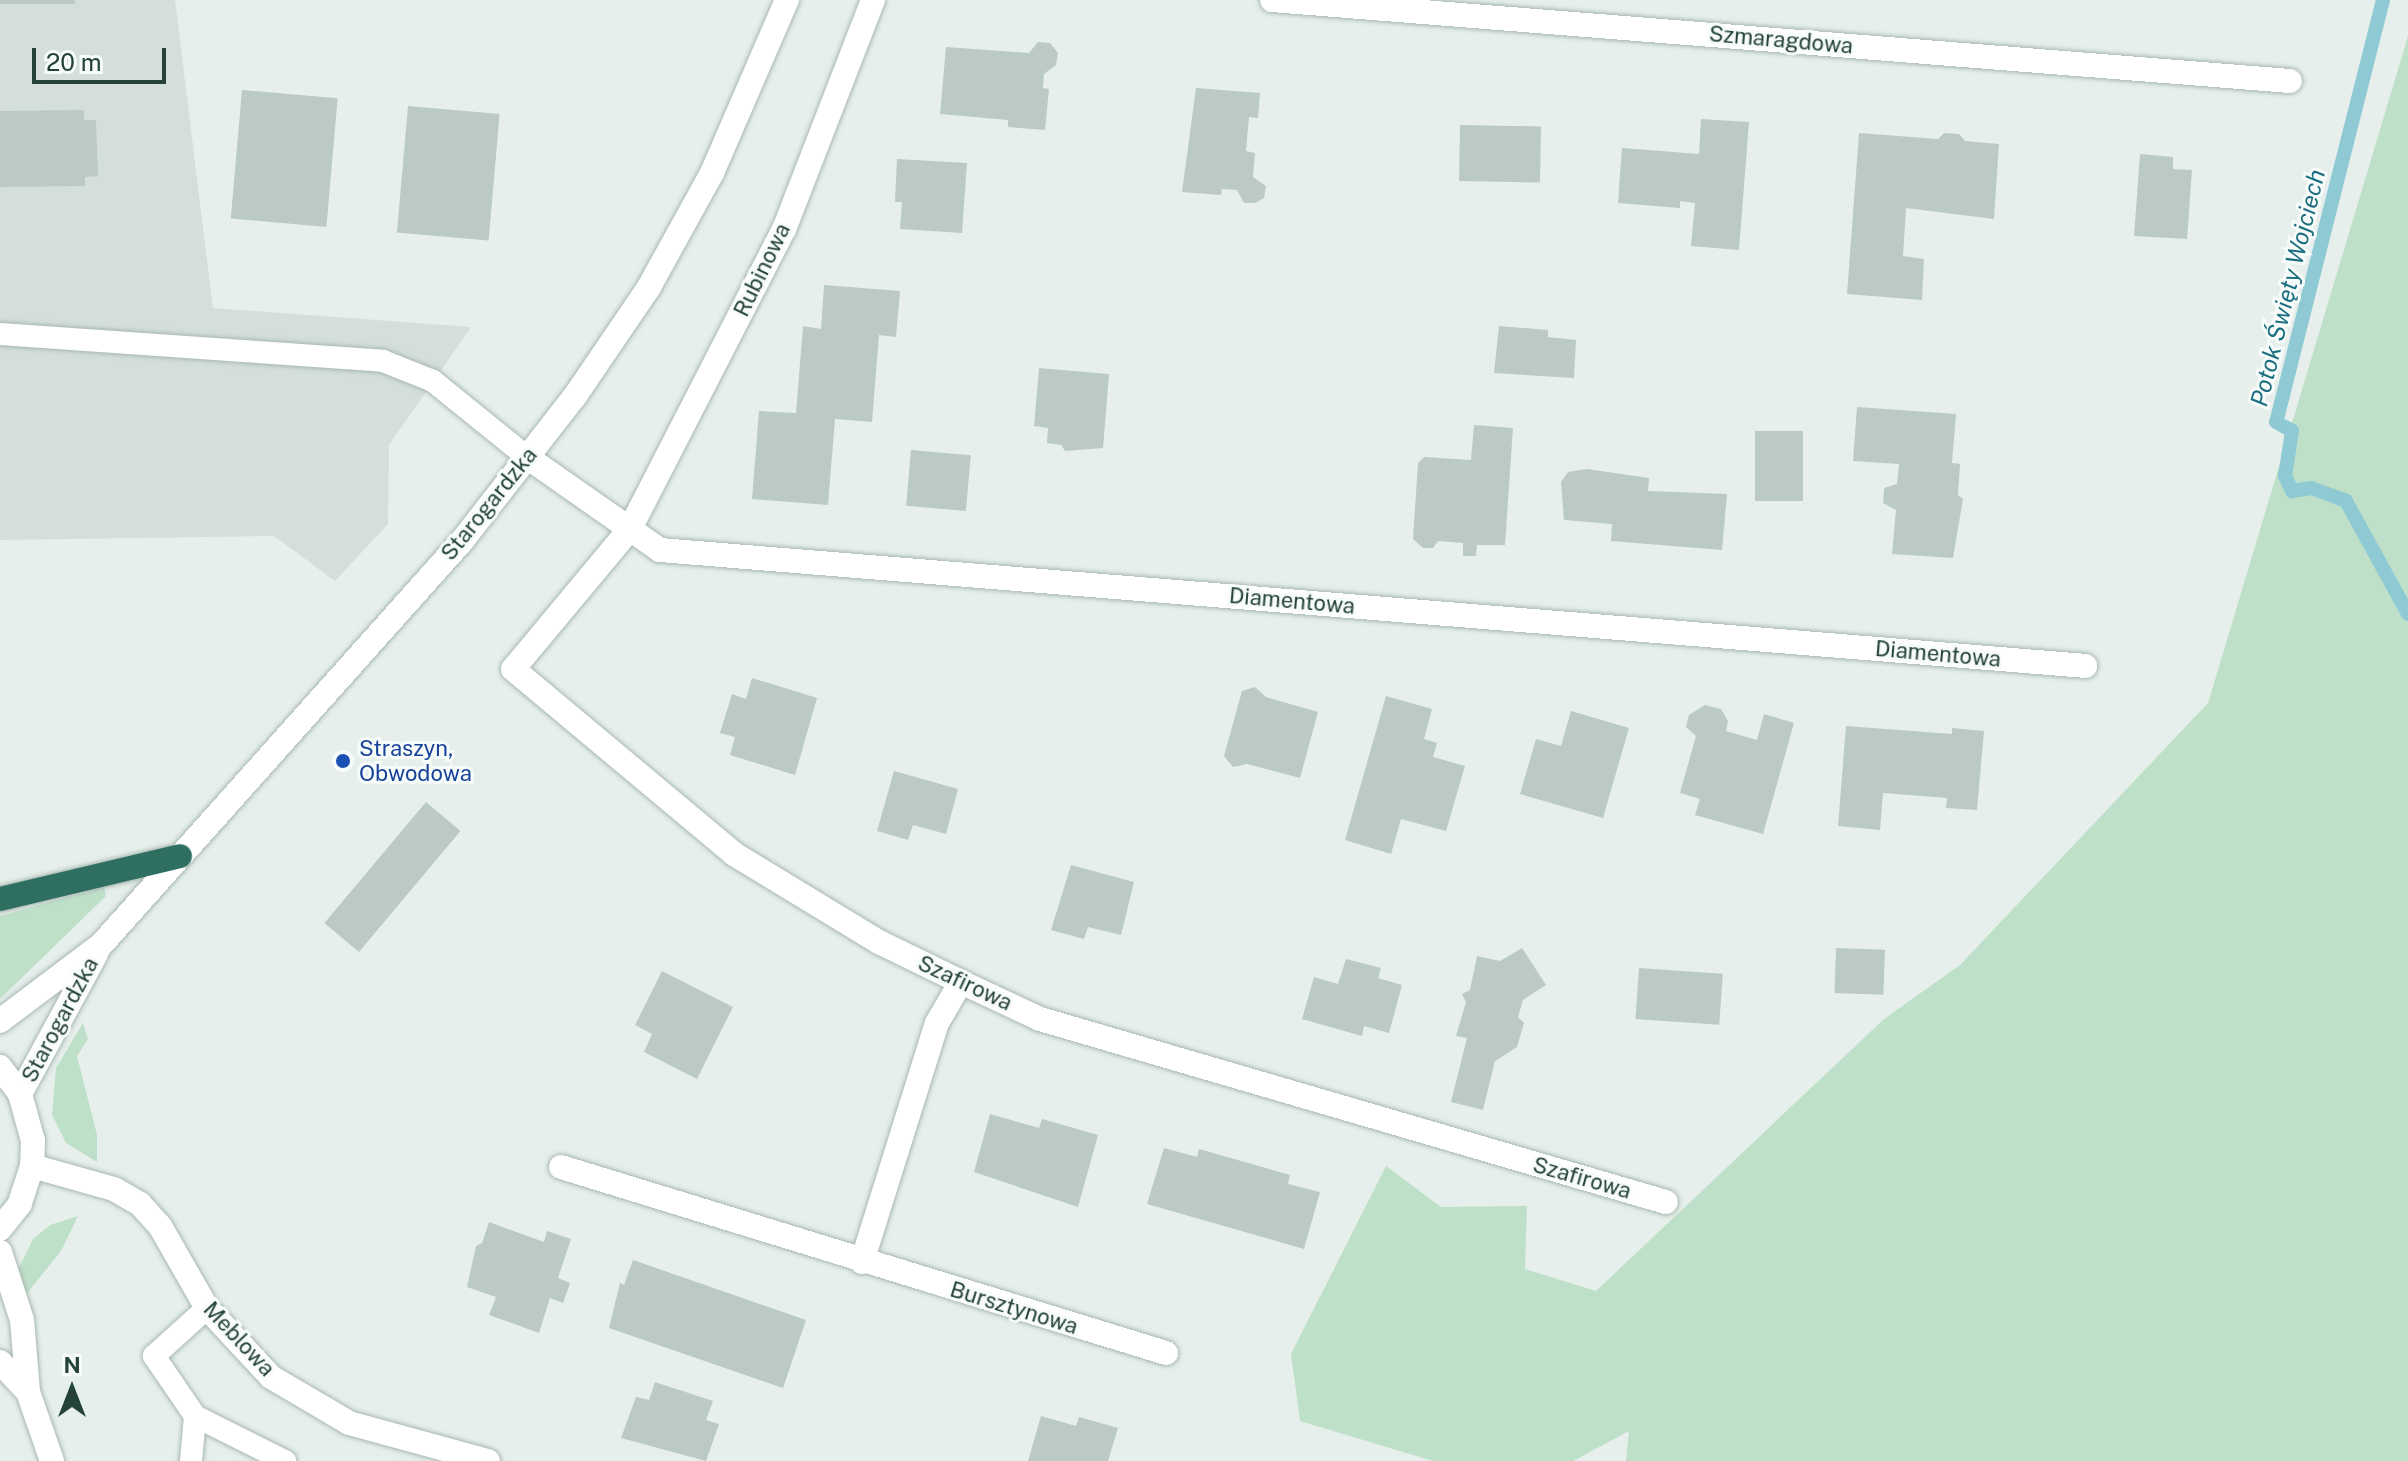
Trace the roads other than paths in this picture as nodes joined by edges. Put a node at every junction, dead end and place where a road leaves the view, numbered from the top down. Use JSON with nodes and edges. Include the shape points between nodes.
{"nodes":[{"id":1,"x":787,"y":0,"type":"edge"},
{"id":2,"x":873,"y":0,"type":"edge"},
{"id":3,"x":1272,"y":0,"type":"edge"},
{"id":4,"x":2290,"y":81,"type":"dead end"},
{"id":5,"x":0,"y":334,"type":"edge"},
{"id":6,"x":527,"y":457,"type":"junction"},
{"id":7,"x":629,"y":530,"type":"junction"},
{"id":8,"x":2085,"y":666,"type":"dead end"},
{"id":9,"x":180,"y":856,"type":"junction"},
{"id":10,"x":0,"y":899,"type":"edge"},
{"id":11,"x":101,"y":945,"type":"junction"},
{"id":12,"x":961,"y":982,"type":"junction"},
{"id":13,"x":0,"y":1021,"type":"edge"},
{"id":14,"x":0,"y":1067,"type":"edge"},
{"id":15,"x":20,"y":1094,"type":"junction"},
{"id":16,"x":32,"y":1166,"type":"junction"},
{"id":17,"x":561,"y":1167,"type":"dead end"},
{"id":18,"x":1666,"y":1202,"type":"dead end"},
{"id":19,"x":0,"y":1229,"type":"edge"},
{"id":20,"x":0,"y":1252,"type":"edge"},
{"id":21,"x":862,"y":1262,"type":"junction"},
{"id":22,"x":207,"y":1308,"type":"junction"},
{"id":23,"x":1166,"y":1353,"type":"dead end"},
{"id":24,"x":0,"y":1362,"type":"edge"},
{"id":25,"x":28,"y":1392,"type":"junction"},
{"id":26,"x":195,"y":1416,"type":"junction"},
{"id":27,"x":52,"y":1461,"type":"edge"},
{"id":28,"x":191,"y":1461,"type":"edge"},
{"id":29,"x":285,"y":1461,"type":"edge"},
{"id":30,"x":488,"y":1461,"type":"edge"}],
"edges":[{"from":1,"to":6,"type":"street","name":"Starogardzka","via":[[712,173],[649,287]]},
{"from":2,"to":7,"type":"street","name":"Rubinowa","via":[[784,229]]},
{"from":3,"to":4,"type":"street","name":"Szmaragdowa"},
{"from":5,"to":6,"type":"lane","via":[[383,361],[433,381]]},
{"from":6,"to":7,"type":"street","name":"Diamentowa"},
{"from":6,"to":9,"type":"street","name":"Starogardzka","via":[[462,541]]},
{"from":7,"to":8,"type":"street","name":"Diamentowa","via":[[660,550]]},
{"from":7,"to":12,"type":"street","name":"Szafirowa","via":[[513,669],[734,854],[879,942]]},
{"from":9,"to":10,"type":"highway"},
{"from":9,"to":11,"type":"street","name":"Starogardzka"},
{"from":11,"to":13,"type":"street","name":"Starogardzka"},
{"from":11,"to":15,"type":"street","name":"Starogardzka"},
{"from":12,"to":18,"type":"street","name":"Szafirowa","via":[[1040,1019]]},
{"from":12,"to":21,"type":"street","via":[[937,1023]]},
{"from":14,"to":15,"type":"street"},
{"from":15,"to":16,"type":"street","via":[[29,1117]]},
{"from":16,"to":19,"type":"street","via":[[20,1204]]},
{"from":16,"to":22,"type":"street","name":"Meblowa","via":[[114,1189],[140,1204],[160,1226]]},
{"from":17,"to":21,"type":"street","name":"Bursztynowa"},
{"from":20,"to":25,"type":"street","via":[[22,1320]]},
{"from":21,"to":23,"type":"street","name":"Bursztynowa"},
{"from":22,"to":26,"type":"lane","via":[[154,1356]]},
{"from":22,"to":30,"type":"street","name":"Meblowa","via":[[271,1377],[349,1423]]},
{"from":24,"to":25,"type":"street"},
{"from":25,"to":27,"type":"street"},
{"from":26,"to":28,"type":"lane"},
{"from":26,"to":29,"type":"lane"}]}
